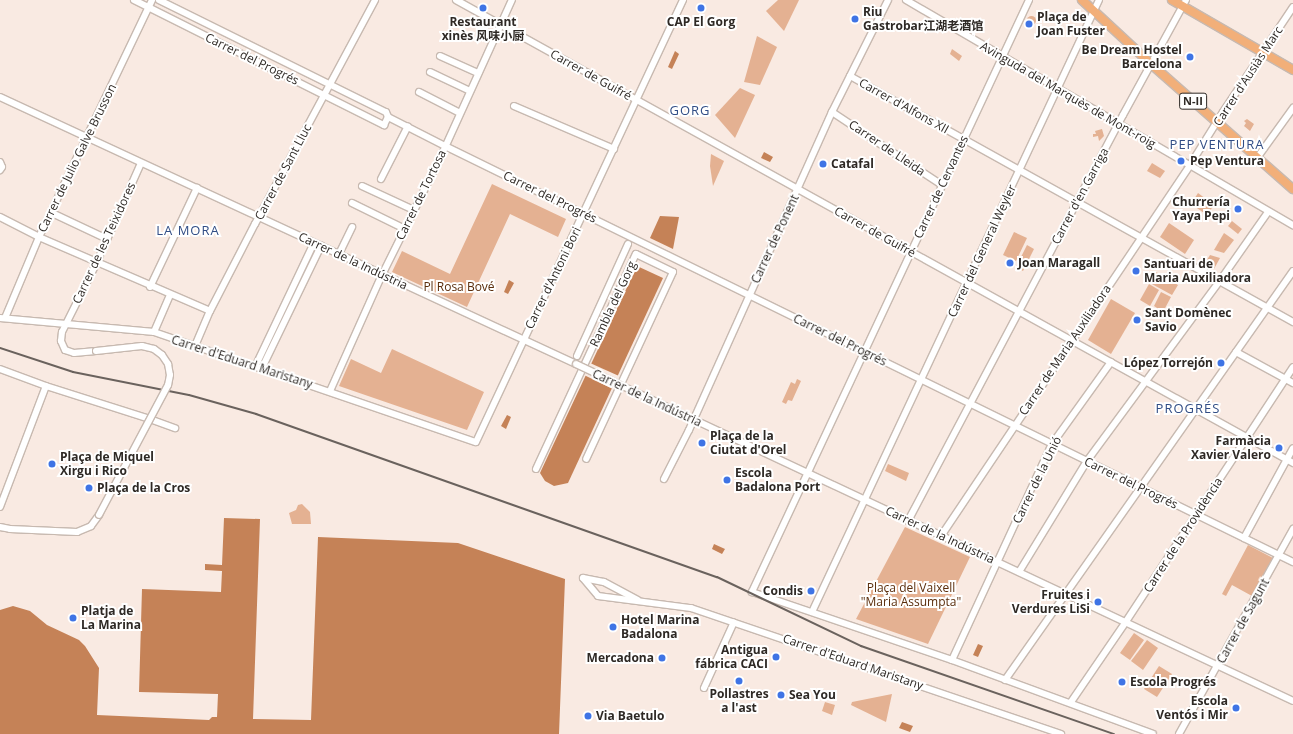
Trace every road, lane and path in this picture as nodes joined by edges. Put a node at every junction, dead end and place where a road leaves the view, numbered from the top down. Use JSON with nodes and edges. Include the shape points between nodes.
{"nodes":[{"id":1,"x":134,"y":0,"type":"edge"},
{"id":2,"x":152,"y":0,"type":"edge"},
{"id":3,"x":158,"y":0,"type":"edge"},
{"id":4,"x":375,"y":0,"type":"edge"},
{"id":5,"x":456,"y":0,"type":"edge"},
{"id":6,"x":512,"y":0,"type":"edge"},
{"id":7,"x":683,"y":0,"type":"edge"},
{"id":8,"x":888,"y":0,"type":"edge"},
{"id":9,"x":906,"y":0,"type":"edge"},
{"id":10,"x":1082,"y":0,"type":"edge"},
{"id":11,"x":1099,"y":0,"type":"edge"},
{"id":12,"x":1172,"y":0,"type":"edge"},
{"id":13,"x":1026,"y":1,"type":"edge"},
{"id":14,"x":1184,"y":3,"type":"edge"},
{"id":15,"x":1293,"y":7,"type":"edge"},
{"id":16,"x":149,"y":8,"type":"junction"},
{"id":17,"x":1094,"y":11,"type":"junction"},
{"id":18,"x":500,"y":25,"type":"junction"},
{"id":19,"x":1263,"y":52,"type":"junction"},
{"id":20,"x":440,"y":56,"type":"dead end"},
{"id":21,"x":1002,"y":57,"type":"junction"},
{"id":22,"x":1151,"y":64,"type":"junction"},
{"id":23,"x":1293,"y":70,"type":"edge"},
{"id":24,"x":430,"y":72,"type":"dead end"},
{"id":25,"x":478,"y":73,"type":"junction"},
{"id":26,"x":850,"y":76,"type":"junction"},
{"id":27,"x":331,"y":85,"type":"junction"},
{"id":28,"x":1058,"y":88,"type":"junction"},
{"id":29,"x":470,"y":91,"type":"junction"},
{"id":30,"x":419,"y":92,"type":"dead end"},
{"id":31,"x":325,"y":94,"type":"junction"},
{"id":32,"x":0,"y":97,"type":"edge"},
{"id":33,"x":636,"y":100,"type":"junction"},
{"id":34,"x":514,"y":106,"type":"dead end"},
{"id":35,"x":1292,"y":111,"type":"edge"},
{"id":36,"x":832,"y":112,"type":"junction"},
{"id":37,"x":460,"y":113,"type":"junction"},
{"id":38,"x":388,"y":117,"type":"junction"},
{"id":39,"x":1216,"y":122,"type":"junction"},
{"id":40,"x":1119,"y":124,"type":"junction"},
{"id":41,"x":408,"y":126,"type":"junction"},
{"id":42,"x":88,"y":138,"type":"junction"},
{"id":43,"x":963,"y":139,"type":"junction"},
{"id":44,"x":445,"y":146,"type":"junction"},
{"id":45,"x":614,"y":149,"type":"junction"},
{"id":46,"x":1257,"y":158,"type":"junction"},
{"id":47,"x":0,"y":162,"type":"edge"},
{"id":48,"x":141,"y":163,"type":"junction"},
{"id":49,"x":1190,"y":165,"type":"junction"},
{"id":50,"x":0,"y":170,"type":"edge"},
{"id":51,"x":1020,"y":170,"type":"junction"},
{"id":52,"x":381,"y":180,"type":"dead end"},
{"id":53,"x":942,"y":185,"type":"junction"},
{"id":54,"x":362,"y":186,"type":"dead end"},
{"id":55,"x":197,"y":188,"type":"junction"},
{"id":56,"x":798,"y":189,"type":"junction"},
{"id":57,"x":1293,"y":189,"type":"edge"},
{"id":58,"x":352,"y":203,"type":"dead end"},
{"id":59,"x":1077,"y":203,"type":"junction"},
{"id":60,"x":414,"y":210,"type":"junction"},
{"id":61,"x":1268,"y":212,"type":"junction"},
{"id":62,"x":52,"y":213,"type":"junction"},
{"id":63,"x":584,"y":213,"type":"junction"},
{"id":64,"x":0,"y":217,"type":"edge"},
{"id":65,"x":258,"y":218,"type":"junction"},
{"id":66,"x":1293,"y":225,"type":"edge"},
{"id":67,"x":352,"y":227,"type":"dead end"},
{"id":68,"x":405,"y":229,"type":"junction"},
{"id":69,"x":39,"y":237,"type":"junction"},
{"id":70,"x":1140,"y":238,"type":"junction"},
{"id":71,"x":107,"y":240,"type":"junction"},
{"id":72,"x":314,"y":243,"type":"junction"},
{"id":73,"x":628,"y":244,"type":"dead end"},
{"id":74,"x":321,"y":246,"type":"junction"},
{"id":75,"x":911,"y":252,"type":"junction"},
{"id":76,"x":339,"y":254,"type":"junction"},
{"id":77,"x":97,"y":262,"type":"junction"},
{"id":78,"x":1293,"y":271,"type":"edge"},
{"id":79,"x":382,"y":276,"type":"junction"},
{"id":80,"x":1219,"y":282,"type":"junction"},
{"id":81,"x":968,"y":284,"type":"junction"},
{"id":82,"x":150,"y":287,"type":"junction"},
{"id":83,"x":749,"y":294,"type":"junction"},
{"id":84,"x":170,"y":295,"type":"junction"},
{"id":85,"x":1267,"y":307,"type":"junction"},
{"id":86,"x":210,"y":311,"type":"junction"},
{"id":87,"x":1018,"y":312,"type":"junction"},
{"id":88,"x":2,"y":318,"type":"edge"},
{"id":89,"x":1293,"y":322,"type":"edge"},
{"id":90,"x":66,"y":323,"type":"junction"},
{"id":91,"x":154,"y":332,"type":"junction"},
{"id":92,"x":524,"y":339,"type":"junction"},
{"id":93,"x":1071,"y":341,"type":"junction"},
{"id":94,"x":195,"y":346,"type":"junction"},
{"id":95,"x":864,"y":352,"type":"junction"},
{"id":96,"x":1236,"y":352,"type":"junction"},
{"id":97,"x":577,"y":356,"type":"dead end"},
{"id":98,"x":1110,"y":362,"type":"junction"},
{"id":99,"x":255,"y":367,"type":"junction"},
{"id":100,"x":1293,"y":367,"type":"edge"},
{"id":101,"x":262,"y":368,"type":"junction"},
{"id":102,"x":0,"y":369,"type":"edge"},
{"id":103,"x":1286,"y":379,"type":"junction"},
{"id":104,"x":922,"y":380,"type":"junction"},
{"id":105,"x":1146,"y":382,"type":"junction"},
{"id":106,"x":1293,"y":383,"type":"edge"},
{"id":107,"x":46,"y":386,"type":"junction"},
{"id":108,"x":330,"y":391,"type":"junction"},
{"id":109,"x":969,"y":403,"type":"junction"},
{"id":110,"x":1196,"y":410,"type":"junction"},
{"id":111,"x":693,"y":420,"type":"junction"},
{"id":112,"x":1014,"y":425,"type":"junction"},
{"id":113,"x":175,"y":428,"type":"dead end"},
{"id":114,"x":1247,"y":438,"type":"junction"},
{"id":115,"x":476,"y":442,"type":"joint"},
{"id":116,"x":1052,"y":444,"type":"junction"},
{"id":117,"x":1293,"y":448,"type":"edge"},
{"id":118,"x":586,"y":458,"type":"dead end"},
{"id":119,"x":1287,"y":460,"type":"junction"},
{"id":120,"x":1087,"y":462,"type":"junction"},
{"id":121,"x":1293,"y":463,"type":"edge"},
{"id":122,"x":536,"y":469,"type":"dead end"},
{"id":123,"x":807,"y":473,"type":"junction"},
{"id":124,"x":664,"y":479,"type":"dead end"},
{"id":125,"x":1141,"y":487,"type":"junction"},
{"id":126,"x":866,"y":501,"type":"junction"},
{"id":127,"x":0,"y":507,"type":"edge"},
{"id":128,"x":1195,"y":514,"type":"junction"},
{"id":129,"x":908,"y":521,"type":"junction"},
{"id":130,"x":0,"y":526,"type":"edge"},
{"id":131,"x":1293,"y":529,"type":"edge"},
{"id":132,"x":941,"y":536,"type":"junction"},
{"id":133,"x":1244,"y":538,"type":"junction"},
{"id":134,"x":1279,"y":555,"type":"junction"},
{"id":135,"x":997,"y":562,"type":"junction"},
{"id":136,"x":1293,"y":562,"type":"edge"},
{"id":137,"x":1019,"y":572,"type":"junction"},
{"id":138,"x":597,"y":582,"type":"junction"},
{"id":139,"x":608,"y":583,"type":"junction"},
{"id":140,"x":594,"y":593,"type":"junction"},
{"id":141,"x":1065,"y":594,"type":"junction"},
{"id":142,"x":602,"y":596,"type":"junction"},
{"id":143,"x":642,"y":602,"type":"junction"},
{"id":144,"x":812,"y":612,"type":"junction"},
{"id":145,"x":734,"y":622,"type":"junction"},
{"id":146,"x":1125,"y":623,"type":"junction"},
{"id":147,"x":952,"y":660,"type":"junction"},
{"id":148,"x":1218,"y":666,"type":"junction"},
{"id":149,"x":1005,"y":680,"type":"junction"},
{"id":150,"x":704,"y":688,"type":"dead end"},
{"id":151,"x":1293,"y":701,"type":"edge"},
{"id":152,"x":1071,"y":702,"type":"junction"},
{"id":153,"x":1061,"y":734,"type":"edge"},
{"id":154,"x":1153,"y":734,"type":"edge"},
{"id":155,"x":1180,"y":734,"type":"edge"}],
"edges":[{"from":1,"to":16,"type":"street","name":"Carrer del Progrés"},
{"from":2,"to":16,"type":"street","name":"Carrer de Julio Galve Brusson"},
{"from":3,"to":27,"type":"street","name":"Carrer del Progrés"},
{"from":4,"to":27,"type":"street","name":"Carrer de Sant Lluc"},
{"from":5,"to":18,"type":"street","name":"Carrer de Guifré"},
{"from":6,"to":18,"type":"street","name":"Carrer de Tortosa"},
{"from":7,"to":33,"type":"street","name":"Carrer d'Antoni Bori"},
{"from":8,"to":26,"type":"street","name":"Carrer de Ponent"},
{"from":9,"to":21,"type":"street","name":"Avinguda del Marquès de Mont-roig"},
{"from":10,"to":17,"type":"main road","number":"N-II"},
{"from":11,"to":17,"type":"street","name":"Carrer del General Weyler"},
{"from":12,"to":14,"type":"main road"},
{"from":13,"to":21,"type":"street","name":"Carrer de Cervantes"},
{"from":14,"to":19,"type":"main road"},
{"from":14,"to":22,"type":"street","name":"Carrer d'en Garriga"},
{"from":15,"to":19,"type":"street","name":"Carrer d'Ausiàs Marc"},
{"from":16,"to":31,"type":"street","name":"Carrer del Progrés"},
{"from":16,"to":42,"type":"street","name":"Carrer de Julio Galve Brusson"},
{"from":17,"to":22,"type":"main road","number":"N-II"},
{"from":17,"to":28,"type":"street","name":"Carrer del General Weyler"},
{"from":18,"to":25,"type":"street","name":"Carrer de Tortosa"},
{"from":18,"to":33,"type":"street","name":"Carrer de Guifré"},
{"from":19,"to":23,"type":"main road"},
{"from":19,"to":39,"type":"street","name":"Carrer d'Ausiàs Marc"},
{"from":20,"to":25,"type":"street"},
{"from":21,"to":28,"type":"street","name":"Avinguda del Marquès de Mont-roig"},
{"from":21,"to":43,"type":"street","name":"Carrer de Cervantes"},
{"from":22,"to":39,"type":"main road","number":"N-II"},
{"from":22,"to":40,"type":"street","name":"Carrer d'en Garriga"},
{"from":24,"to":29,"type":"street"},
{"from":25,"to":29,"type":"street","name":"Carrer de Tortosa"},
{"from":26,"to":36,"type":"street","name":"Carrer de Ponent"},
{"from":26,"to":43,"type":"street","name":"Carrer d'Alfons XII"},
{"from":27,"to":31,"type":"street","name":"Carrer de Sant Lluc"},
{"from":27,"to":38,"type":"street","name":"Carrer del Progrés","via":[[386,112]]},
{"from":28,"to":40,"type":"street","name":"Avinguda del Marquès de Mont-roig"},
{"from":28,"to":51,"type":"street","name":"Carrer del General Weyler"},
{"from":29,"to":37,"type":"street","name":"Carrer de Tortosa"},
{"from":30,"to":37,"type":"street"},
{"from":31,"to":38,"type":"street","name":"Carrer del Progrés","via":[[384,124]]},
{"from":31,"to":65,"type":"street","name":"Carrer de Sant Lluc"},
{"from":32,"to":42,"type":"street","name":"Carrer de la Indústria"},
{"from":33,"to":45,"type":"street","name":"Carrer d'Antoni Bori"},
{"from":33,"to":56,"type":"street","name":"Carrer de Guifré"},
{"from":34,"to":45,"type":"street"},
{"from":35,"to":46,"type":"street"},
{"from":36,"to":53,"type":"street","name":"Carrer de Lleida"},
{"from":36,"to":56,"type":"street","name":"Carrer de Ponent"},
{"from":37,"to":44,"type":"street","name":"Carrer de Tortosa"},
{"from":38,"to":41,"type":"street","name":"Carrer del Progrés"},
{"from":39,"to":46,"type":"main road","number":"N-II"},
{"from":39,"to":49,"type":"street","name":"Carrer d'Ausiàs Marc"},
{"from":40,"to":49,"type":"street","name":"Avinguda del Marquès de Mont-roig"},
{"from":40,"to":59,"type":"street","name":"Carrer d'en Garriga"},
{"from":41,"to":44,"type":"street","name":"Carrer del Progrés"},
{"from":41,"to":52,"type":"street"},
{"from":42,"to":48,"type":"street","name":"Carrer de la Indústria"},
{"from":42,"to":62,"type":"street","name":"Carrer de Julio Galve Brusson"},
{"from":43,"to":51,"type":"street","name":"Carrer d'Alfons XII"},
{"from":43,"to":53,"type":"street","name":"Carrer de Cervantes"},
{"from":44,"to":60,"type":"street","name":"Carrer de Tortosa"},
{"from":44,"to":63,"type":"street","name":"Carrer del Progrés"},
{"from":45,"to":63,"type":"street","name":"Carrer d'Antoni Bori"},
{"from":46,"to":57,"type":"main road","number":"N-II"},
{"from":47,"to":50,"type":"street"},
{"from":48,"to":55,"type":"street","name":"Carrer de la Indústria"},
{"from":48,"to":71,"type":"street","name":"Carrer de les Teixidores"},
{"from":49,"to":61,"type":"street","name":"Avinguda del Marquès de Mont-roig"},
{"from":49,"to":70,"type":"street","name":"Carrer de Maria Auxiliadora"},
{"from":51,"to":59,"type":"street","name":"Carrer d'Alfons XII"},
{"from":51,"to":81,"type":"street","name":"Carrer del General Weyler"},
{"from":53,"to":75,"type":"street","name":"Carrer de Cervantes"},
{"from":54,"to":60,"type":"street"},
{"from":55,"to":65,"type":"street","name":"Carrer de la Indústria"},
{"from":55,"to":82,"type":"street"},
{"from":56,"to":75,"type":"street","name":"Carrer de Guifré"},
{"from":56,"to":83,"type":"street","name":"Carrer de Ponent"},
{"from":58,"to":68,"type":"street"},
{"from":59,"to":70,"type":"street","name":"Carrer d'Alfons XII"},
{"from":59,"to":87,"type":"street","name":"Carrer d'en Garriga"},
{"from":60,"to":68,"type":"street","name":"Carrer de Tortosa"},
{"from":61,"to":66,"type":"street","name":"Avinguda del Marquès de Mont-roig"},
{"from":61,"to":80,"type":"street"},
{"from":62,"to":69,"type":"street","name":"Carrer de Julio Galve Brusson"},
{"from":62,"to":71,"type":"street"},
{"from":63,"to":83,"type":"street","name":"Carrer del Progrés"},
{"from":63,"to":92,"type":"street","name":"Carrer d'Antoni Bori"},
{"from":64,"to":69,"type":"street"},
{"from":65,"to":72,"type":"street","name":"Carrer de la Indústria"},
{"from":65,"to":86,"type":"street","name":"Carrer de Sant Lluc"},
{"from":67,"to":76,"type":"street"},
{"from":68,"to":79,"type":"street","name":"Carrer de Tortosa"},
{"from":69,"to":77,"type":"street"},
{"from":69,"to":88,"type":"street","name":"Carrer de Julio Galve Brusson"},
{"from":70,"to":80,"type":"street","name":"Carrer d'Alfons XII"},
{"from":70,"to":93,"type":"street","name":"Carrer de Maria Auxiliadora"},
{"from":71,"to":77,"type":"street","name":"Carrer de les Teixidores"},
{"from":72,"to":74,"type":"street","name":"Carrer de la Indústria"},
{"from":72,"to":99,"type":"street"},
{"from":73,"to":97,"type":"street"},
{"from":74,"to":76,"type":"street","name":"Carrer de la Indústria"},
{"from":74,"to":101,"type":"street"},
{"from":75,"to":81,"type":"street","name":"Carrer de Guifré"},
{"from":75,"to":95,"type":"street","name":"Carrer de Cervantes"},
{"from":76,"to":79,"type":"street","name":"Carrer de la Indústria"},
{"from":77,"to":82,"type":"street"},
{"from":77,"to":90,"type":"street","name":"Carrer de les Teixidores"},
{"from":78,"to":85,"type":"street"},
{"from":79,"to":92,"type":"street","name":"Carrer de la Indústria"},
{"from":79,"to":108,"type":"street","name":"Carrer de Tortosa"},
{"from":80,"to":85,"type":"street","name":"Carrer d'Alfons XII"},
{"from":80,"to":105,"type":"street"},
{"from":81,"to":87,"type":"street","name":"Carrer de Guifré"},
{"from":81,"to":104,"type":"street","name":"Carrer del General Weyler"},
{"from":82,"to":84,"type":"street"},
{"from":83,"to":95,"type":"street","name":"Carrer del Progrés"},
{"from":83,"to":111,"type":"street","name":"Carrer de Ponent"},
{"from":84,"to":86,"type":"street"},
{"from":84,"to":91,"type":"street"},
{"from":85,"to":89,"type":"street","name":"Carrer d'Alfons XII"},
{"from":85,"to":96,"type":"street"},
{"from":86,"to":94,"type":"street","name":"Carrer de Sant Lluc"},
{"from":87,"to":93,"type":"street","name":"Carrer de Guifré"},
{"from":87,"to":109,"type":"street","name":"Carrer d'en Garriga"},
{"from":88,"to":90,"type":"street","name":"Carrer d'Eduard Maristany"},
{"from":90,"to":91,"type":"street","name":"Carrer d'Eduard Maristany"},
{"from":90,"to":130,"type":"street","name":"Carrer de les Teixidores","bridge":true,"via":[[61,341],[65,350],[74,354],[142,346],[154,349],[168,364],[168,385],[91,526],[77,532],[10,529]]},
{"from":91,"to":94,"type":"street","name":"Carrer d'Eduard Maristany"},
{"from":92,"to":111,"type":"street","name":"Carrer de la Indústria","bridge":true},
{"from":92,"to":115,"type":"street","name":"Carrer d'Antoni Bori"},
{"from":93,"to":98,"type":"street","name":"Carrer de Guifré"},
{"from":93,"to":112,"type":"street","name":"Carrer de Maria Auxiliadora"},
{"from":94,"to":99,"type":"street","name":"Carrer d'Eduard Maristany"},
{"from":95,"to":104,"type":"street","name":"Carrer del Progrés"},
{"from":95,"to":123,"type":"street","name":"Carrer de Cervantes"},
{"from":96,"to":103,"type":"street"},
{"from":96,"to":110,"type":"street"},
{"from":98,"to":105,"type":"street","name":"Carrer de Guifré"},
{"from":98,"to":116,"type":"street","name":"Carrer de la Unió"},
{"from":99,"to":101,"type":"street","name":"Carrer d'Eduard Maristany"},
{"from":100,"to":103,"type":"street","name":"Carrer de la Providència"},
{"from":101,"to":108,"type":"street","name":"Carrer d'Eduard Maristany"},
{"from":102,"to":107,"type":"street"},
{"from":103,"to":106,"type":"street"},
{"from":103,"to":114,"type":"street","name":"Carrer de la Providència"},
{"from":104,"to":109,"type":"street","name":"Carrer del Progrés"},
{"from":104,"to":126,"type":"street","name":"Carrer del General Weyler"},
{"from":105,"to":110,"type":"street","name":"Carrer de Guifré"},
{"from":105,"to":120,"type":"street"},
{"from":107,"to":113,"type":"street"},
{"from":107,"to":127,"type":"street"},
{"from":108,"to":115,"type":"street","name":"Carrer d'Eduard Maristany"},
{"from":109,"to":112,"type":"street","name":"Carrer del Progrés"},
{"from":109,"to":129,"type":"street","name":"Carrer d'en Garriga"},
{"from":110,"to":114,"type":"street","name":"Carrer de Guifré"},
{"from":110,"to":125,"type":"street"},
{"from":111,"to":123,"type":"street","name":"Carrer de la Indústria"},
{"from":111,"to":124,"type":"street","name":"Carrer de Ponent"},
{"from":112,"to":116,"type":"street","name":"Carrer del Progrés"},
{"from":112,"to":132,"type":"street","name":"Carrer de Maria Auxiliadora"},
{"from":114,"to":119,"type":"street","name":"Carrer de Guifré"},
{"from":114,"to":128,"type":"street","name":"Carrer de la Providència"},
{"from":116,"to":120,"type":"street","name":"Carrer del Progrés"},
{"from":116,"to":135,"type":"street","name":"Carrer de la Unió"},
{"from":117,"to":119,"type":"street"},
{"from":118,"to":122,"type":"street","name":"Rambla del Gorg","via":[[672,272],[636,254]]},
{"from":119,"to":121,"type":"street","name":"Carrer de Guifré"},
{"from":119,"to":133,"type":"street"},
{"from":120,"to":125,"type":"street","name":"Carrer del Progrés"},
{"from":120,"to":137,"type":"street"},
{"from":123,"to":126,"type":"street","name":"Carrer de la Indústria"},
{"from":123,"to":144,"type":"street","name":"Carrer de Cervantes","via":[[752,592]]},
{"from":125,"to":128,"type":"street","name":"Carrer del Progrés"},
{"from":125,"to":141,"type":"street"},
{"from":126,"to":129,"type":"street","name":"Carrer de la Indústria"},
{"from":126,"to":144,"type":"street","name":"Carrer del General Weyler"},
{"from":128,"to":133,"type":"street","name":"Carrer del Progrés"},
{"from":128,"to":146,"type":"street","name":"Carrer de la Providència"},
{"from":129,"to":132,"type":"street","name":"Carrer de la Indústria"},
{"from":131,"to":134,"type":"street","name":"Carrer de Sagunt"},
{"from":132,"to":135,"type":"street","name":"Carrer de la Indústria"},
{"from":133,"to":134,"type":"street","name":"Carrer del Progrés"},
{"from":134,"to":136,"type":"street","name":"Carrer del Progrés"},
{"from":134,"to":148,"type":"street","name":"Carrer de Sagunt"},
{"from":135,"to":137,"type":"street","name":"Carrer de la Indústria"},
{"from":135,"to":147,"type":"street","name":"Carrer de la Unió"},
{"from":137,"to":141,"type":"street","name":"Carrer de la Indústria"},
{"from":138,"to":139,"type":"street"},
{"from":138,"to":140,"type":"street","via":[[593,586]]},
{"from":138,"to":140,"type":"street","via":[[583,578]]},
{"from":139,"to":142,"type":"street","via":[[609,591]]},
{"from":139,"to":143,"type":"street","name":"Carrer d'Eduard Maristany"},
{"from":140,"to":142,"type":"street"},
{"from":141,"to":146,"type":"street","name":"Carrer de la Indústria"},
{"from":141,"to":149,"type":"street"},
{"from":142,"to":143,"type":"street","name":"Carrer d'Eduard Maristany"},
{"from":143,"to":145,"type":"street","name":"Carrer d'Eduard Maristany","via":[[691,608]]},
{"from":144,"to":147,"type":"street"},
{"from":145,"to":150,"type":"street"},
{"from":145,"to":153,"type":"street","name":"Carrer d'Eduard Maristany"},
{"from":146,"to":148,"type":"street","name":"Carrer de la Indústria"},
{"from":146,"to":152,"type":"street","name":"Carrer de la Providència"},
{"from":147,"to":149,"type":"street"},
{"from":148,"to":151,"type":"street","name":"Carrer de la Indústria"},
{"from":148,"to":155,"type":"street","name":"Carrer de Sagunt"},
{"from":149,"to":152,"type":"street"},
{"from":152,"to":154,"type":"street"}]}
